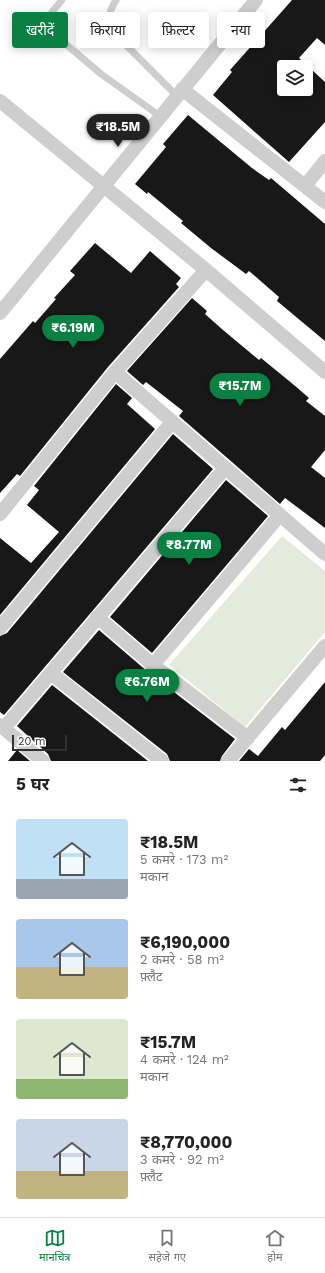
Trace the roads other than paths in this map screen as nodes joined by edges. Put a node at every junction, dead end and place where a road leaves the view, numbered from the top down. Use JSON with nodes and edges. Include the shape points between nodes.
{"nodes":[{"id":1,"x":62,"y":0,"type":"edge"},
{"id":2,"x":116,"y":0,"type":"edge"},
{"id":3,"x":256,"y":0,"type":"edge"},
{"id":4,"x":180,"y":93,"type":"junction"},
{"id":5,"x":0,"y":100,"type":"edge"},
{"id":6,"x":160,"y":116,"type":"junction"},
{"id":7,"x":325,"y":161,"type":"edge"},
{"id":8,"x":105,"y":186,"type":"junction"},
{"id":9,"x":305,"y":186,"type":"junction"},
{"id":10,"x":325,"y":202,"type":"edge"},
{"id":11,"x":206,"y":270,"type":"junction"},
{"id":12,"x":0,"y":313,"type":"edge"},
{"id":13,"x":115,"y":372,"type":"junction"},
{"id":14,"x":325,"y":372,"type":"edge"},
{"id":15,"x":172,"y":422,"type":"junction"},
{"id":16,"x":225,"y":468,"type":"junction"},
{"id":17,"x":0,"y":514,"type":"edge"},
{"id":18,"x":280,"y":515,"type":"junction"},
{"id":19,"x":325,"y":554,"type":"edge"},
{"id":20,"x":97,"y":617,"type":"junction"},
{"id":21,"x":0,"y":628,"type":"edge"},
{"id":22,"x":325,"y":646,"type":"edge"},
{"id":23,"x":153,"y":665,"type":"junction"},
{"id":24,"x":51,"y":673,"type":"junction"},
{"id":25,"x":2,"y":727,"type":"edge"},
{"id":26,"x":248,"y":738,"type":"junction"},
{"id":27,"x":43,"y":761,"type":"edge"},
{"id":28,"x":162,"y":761,"type":"edge"},
{"id":29,"x":228,"y":761,"type":"edge"}],
"edges":[{"from":1,"to":6,"type":"lane","via":[[52,12],[51,23],[55,35],[101,74]]},
{"from":2,"to":4,"type":"lane","via":[[109,13],[109,24],[113,32]]},
{"from":3,"to":4,"type":"street"},
{"from":4,"to":6,"type":"street"},
{"from":4,"to":9,"type":"street"},
{"from":5,"to":8,"type":"street"},
{"from":6,"to":8,"type":"street"},
{"from":7,"to":9,"type":"street"},
{"from":8,"to":11,"type":"street"},
{"from":8,"to":12,"type":"street"},
{"from":9,"to":10,"type":"street"},
{"from":11,"to":13,"type":"street"},
{"from":11,"to":14,"type":"street"},
{"from":13,"to":15,"type":"street"},
{"from":13,"to":17,"type":"street"},
{"from":15,"to":16,"type":"street"},
{"from":15,"to":21,"type":"street"},
{"from":16,"to":18,"type":"street"},
{"from":16,"to":20,"type":"street"},
{"from":18,"to":19,"type":"street"},
{"from":18,"to":23,"type":"street"},
{"from":20,"to":23,"type":"street"},
{"from":20,"to":24,"type":"street"},
{"from":22,"to":26,"type":"street"},
{"from":23,"to":26,"type":"street"},
{"from":24,"to":25,"type":"street"},
{"from":24,"to":28,"type":"street"},
{"from":25,"to":27,"type":"street"},
{"from":26,"to":29,"type":"street"}]}
